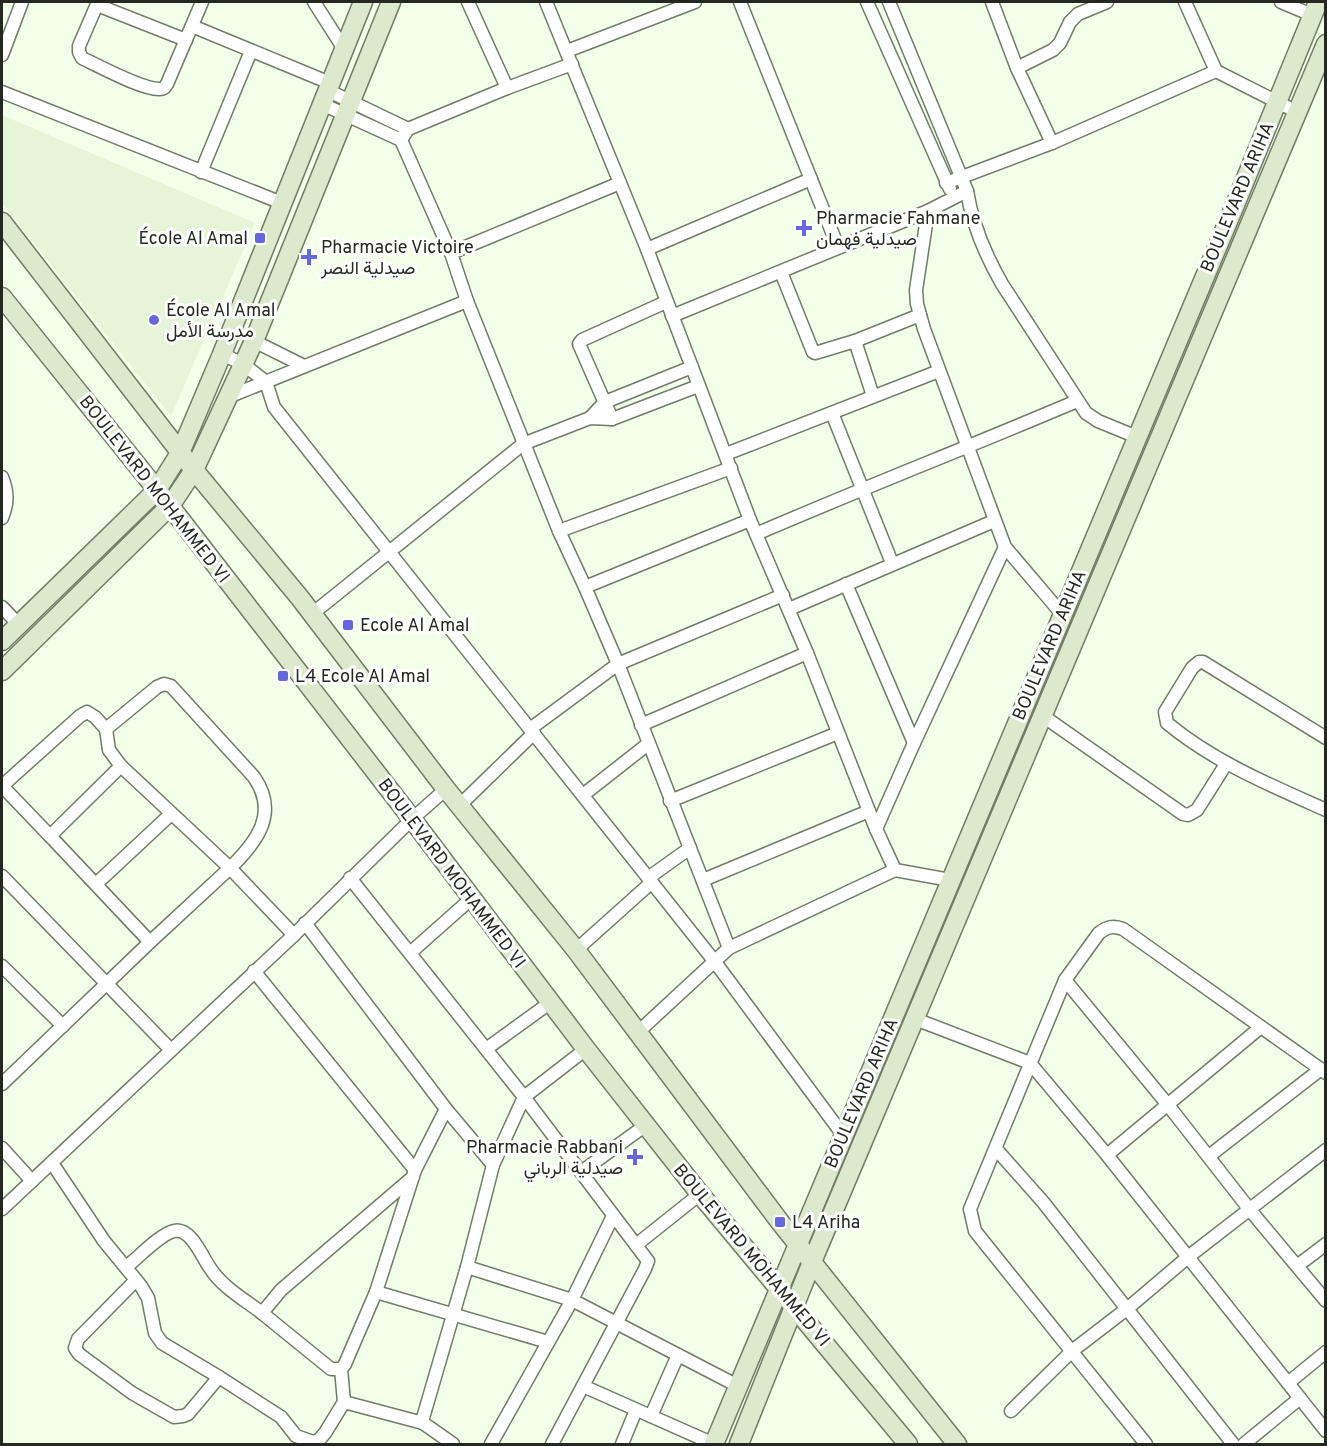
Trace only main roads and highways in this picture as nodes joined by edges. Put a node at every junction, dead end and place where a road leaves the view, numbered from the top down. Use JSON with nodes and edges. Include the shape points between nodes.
{"nodes":[{"id":1,"x":363,"y":2,"type":"edge"},
{"id":2,"x":391,"y":2,"type":"edge"},
{"id":3,"x":1315,"y":8,"type":"edge"},
{"id":4,"x":1326,"y":44,"type":"edge"},
{"id":5,"x":2,"y":222,"type":"edge"},
{"id":6,"x":2,"y":297,"type":"edge"},
{"id":7,"x":180,"y":453,"type":"junction"},
{"id":8,"x":194,"y":470,"type":"junction"},
{"id":9,"x":157,"y":490,"type":"junction"},
{"id":10,"x":170,"y":506,"type":"junction"},
{"id":11,"x":2,"y":641,"type":"edge"},
{"id":12,"x":2,"y":671,"type":"edge"},
{"id":13,"x":797,"y":1243,"type":"junction"},
{"id":14,"x":812,"y":1262,"type":"junction"},
{"id":15,"x":779,"y":1288,"type":"junction"},
{"id":16,"x":794,"y":1306,"type":"junction"},
{"id":17,"x":714,"y":1444,"type":"edge"},
{"id":18,"x":739,"y":1444,"type":"edge"},
{"id":19,"x":908,"y":1444,"type":"edge"},
{"id":20,"x":957,"y":1444,"type":"edge"}],
"edges":[{"from":1,"to":7,"type":"main road"},
{"from":2,"to":8,"type":"main road","via":[[254,341]]},
{"from":3,"to":13,"type":"main road","name":"BOULEVARD ARIHA"},
{"from":4,"to":14,"type":"main road","name":"BOULEVARD ARIHA"},
{"from":5,"to":7,"type":"main road"},
{"from":6,"to":9,"type":"main road","name":"BOULEVARD MOHAMMED VI"},
{"from":7,"to":8,"type":"main road"},
{"from":7,"to":9,"type":"main road"},
{"from":8,"to":10,"type":"main road"},
{"from":8,"to":13,"type":"main road","via":[[576,950]]},
{"from":9,"to":10,"type":"main road","name":"BOULEVARD MOHAMMED VI"},
{"from":9,"to":11,"type":"main road"},
{"from":10,"to":12,"type":"main road"},
{"from":10,"to":15,"type":"main road","name":"BOULEVARD MOHAMMED VI","via":[[586,1049]]},
{"from":13,"to":14,"type":"main road"},
{"from":13,"to":15,"type":"main road","name":"BOULEVARD ARIHA"},
{"from":14,"to":16,"type":"main road","name":"BOULEVARD ARIHA"},
{"from":14,"to":20,"type":"main road"},
{"from":15,"to":16,"type":"main road","name":"BOULEVARD MOHAMMED VI"},
{"from":15,"to":17,"type":"main road","name":"BOULEVARD ARIHA"},
{"from":16,"to":18,"type":"main road","name":"BOULEVARD ARIHA"},
{"from":16,"to":19,"type":"main road","name":"BOULEVARD MOHAMMED VI"}]}
